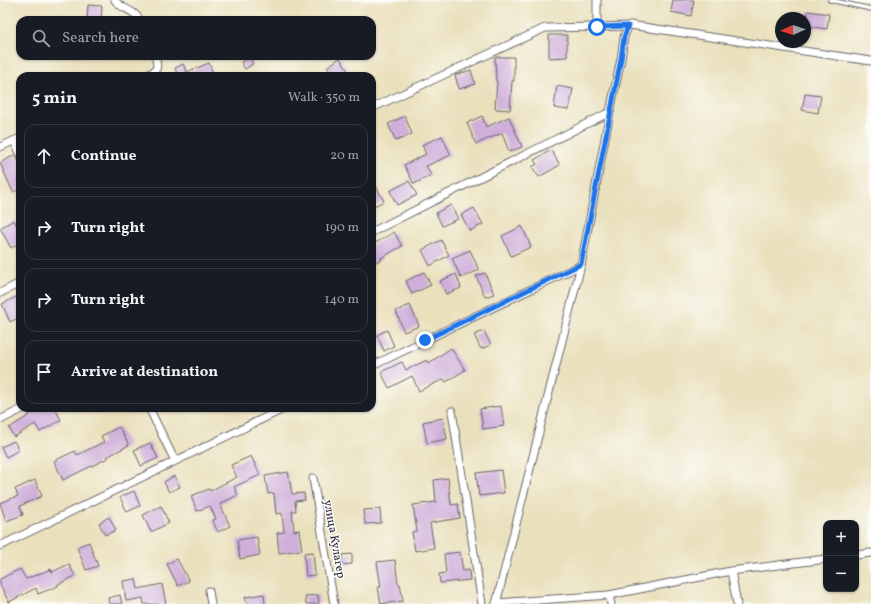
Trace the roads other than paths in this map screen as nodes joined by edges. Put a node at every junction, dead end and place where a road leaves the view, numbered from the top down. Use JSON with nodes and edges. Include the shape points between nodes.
{"nodes":[{"id":1,"x":115,"y":0,"type":"edge"},
{"id":2,"x":597,"y":0,"type":"edge"},
{"id":3,"x":830,"y":0,"type":"edge"},
{"id":4,"x":871,"y":10,"type":"edge"},
{"id":5,"x":136,"y":16,"type":"edge"},
{"id":6,"x":628,"y":26,"type":"junction"},
{"id":7,"x":597,"y":27,"type":"junction"},
{"id":8,"x":155,"y":60,"type":"edge"},
{"id":9,"x":871,"y":60,"type":"edge"},
{"id":10,"x":153,"y":72,"type":"edge"},
{"id":11,"x":376,"y":106,"type":"edge"},
{"id":12,"x":610,"y":112,"type":"junction"},
{"id":13,"x":16,"y":139,"type":"edge"},
{"id":14,"x":0,"y":147,"type":"edge"},
{"id":15,"x":376,"y":230,"type":"edge"},
{"id":16,"x":581,"y":264,"type":"junction"},
{"id":17,"x":16,"y":285,"type":"edge"},
{"id":18,"x":0,"y":293,"type":"edge"},
{"id":19,"x":376,"y":364,"type":"edge"},
{"id":20,"x":452,"y":411,"type":"dead end"},
{"id":21,"x":16,"y":412,"type":"edge"},
{"id":22,"x":151,"y":412,"type":"edge"},
{"id":23,"x":277,"y":412,"type":"edge"},
{"id":24,"x":0,"y":420,"type":"edge"},
{"id":25,"x":175,"y":461,"type":"junction"},
{"id":26,"x":312,"y":478,"type":"dead end"},
{"id":27,"x":0,"y":546,"type":"edge"},
{"id":28,"x":871,"y":553,"type":"edge"},
{"id":29,"x":859,"y":555,"type":"edge"},
{"id":30,"x":823,"y":559,"type":"edge"},
{"id":31,"x":731,"y":572,"type":"junction"},
{"id":32,"x":209,"y":591,"type":"dead end"},
{"id":33,"x":609,"y":595,"type":"junction"},
{"id":34,"x":211,"y":604,"type":"edge"},
{"id":35,"x":334,"y":604,"type":"edge"},
{"id":36,"x":482,"y":604,"type":"edge"},
{"id":37,"x":496,"y":604,"type":"edge"},
{"id":38,"x":610,"y":604,"type":"edge"},
{"id":39,"x":737,"y":604,"type":"edge"}],
"edges":[{"from":1,"to":5,"type":"street"},
{"from":2,"to":7,"type":"street"},
{"from":3,"to":4,"type":"lane"},
{"from":6,"to":7,"type":"street"},
{"from":6,"to":9,"type":"street"},
{"from":6,"to":12,"type":"street"},
{"from":7,"to":11,"type":"street","via":[[545,28]]},
{"from":8,"to":10,"type":"street","via":[[157,67]]},
{"from":12,"to":15,"type":"street"},
{"from":12,"to":16,"type":"street"},
{"from":13,"to":14,"type":"street"},
{"from":16,"to":19,"type":"street"},
{"from":16,"to":37,"type":"street"},
{"from":17,"to":18,"type":"street"},
{"from":20,"to":36,"type":"street"},
{"from":21,"to":24,"type":"street"},
{"from":22,"to":25,"type":"street"},
{"from":23,"to":25,"type":"street"},
{"from":25,"to":27,"type":"street"},
{"from":26,"to":35,"type":"street","name":"улица Кулагер"},
{"from":28,"to":29,"type":"street"},
{"from":30,"to":31,"type":"street"},
{"from":31,"to":33,"type":"street"},
{"from":31,"to":39,"type":"street"},
{"from":32,"to":34,"type":"street"},
{"from":33,"to":37,"type":"street"},
{"from":33,"to":38,"type":"street"}]}
